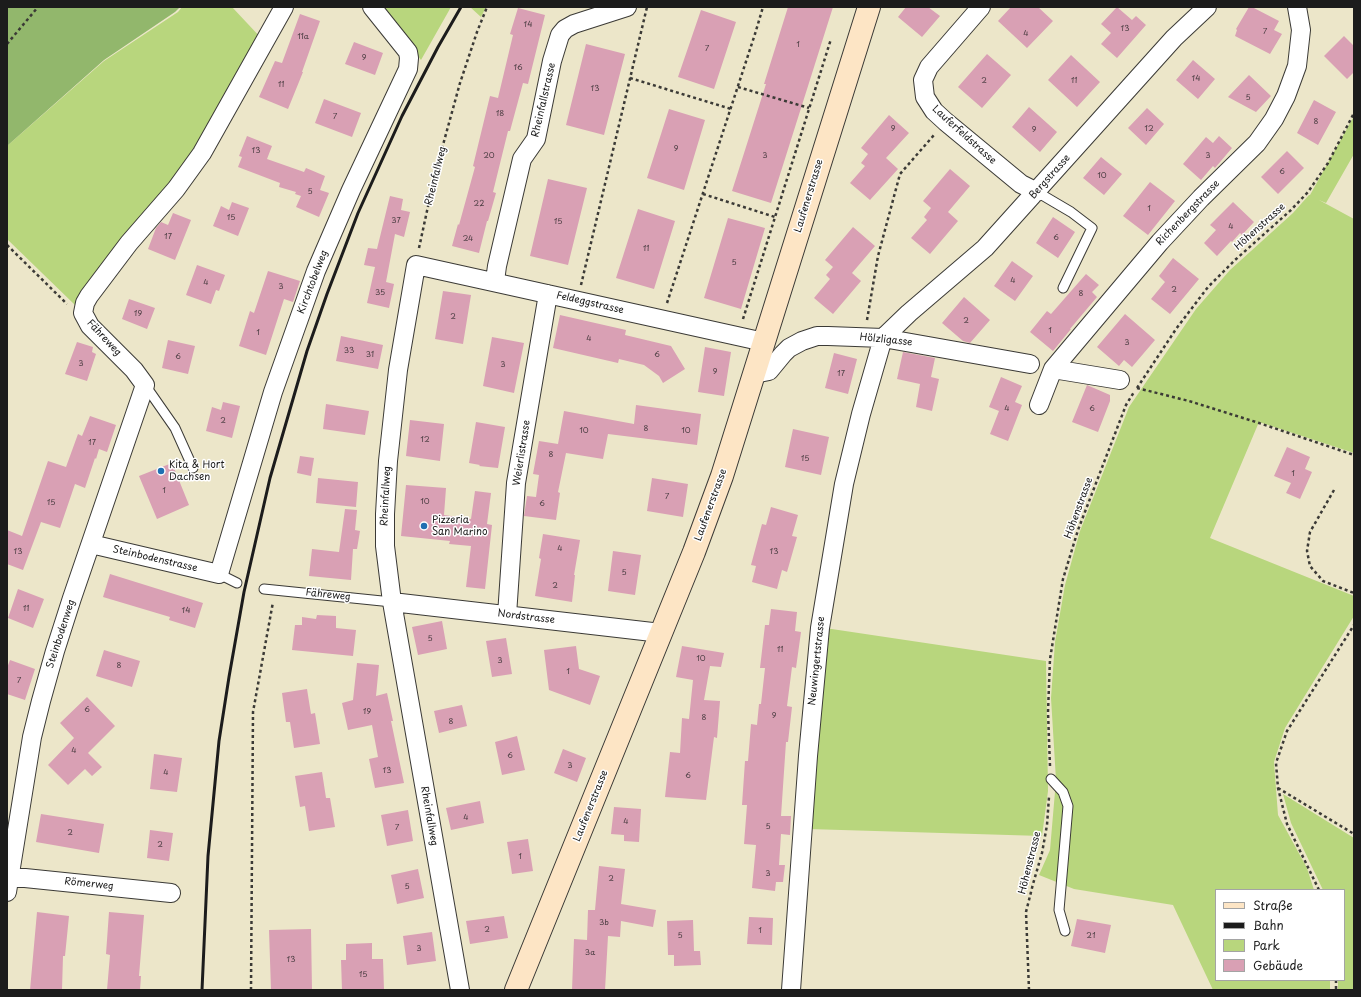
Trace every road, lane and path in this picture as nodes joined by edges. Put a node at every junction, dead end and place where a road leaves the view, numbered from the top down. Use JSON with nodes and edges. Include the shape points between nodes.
{"nodes":[{"id":1,"x":38,"y":7,"type":"edge"},
{"id":2,"x":284,"y":7,"type":"edge"},
{"id":3,"x":372,"y":7,"type":"edge"},
{"id":4,"x":487,"y":7,"type":"edge"},
{"id":5,"x":627,"y":7,"type":"edge"},
{"id":6,"x":647,"y":7,"type":"edge"},
{"id":7,"x":763,"y":7,"type":"edge"},
{"id":8,"x":869,"y":7,"type":"edge"},
{"id":9,"x":981,"y":7,"type":"edge"},
{"id":10,"x":1207,"y":7,"type":"edge"},
{"id":11,"x":1297,"y":7,"type":"edge"},
{"id":12,"x":831,"y":39,"type":"dead end"},
{"id":13,"x":7,"y":44,"type":"edge"},
{"id":14,"x":630,"y":78,"type":"junction"},
{"id":15,"x":738,"y":87,"type":"junction"},
{"id":16,"x":809,"y":108,"type":"junction"},
{"id":17,"x":731,"y":109,"type":"junction"},
{"id":18,"x":1354,"y":113,"type":"edge"},
{"id":19,"x":946,"y":122,"type":"junction"},
{"id":20,"x":1037,"y":192,"type":"junction"},
{"id":21,"x":703,"y":194,"type":"junction"},
{"id":22,"x":775,"y":217,"type":"junction"},
{"id":23,"x":7,"y":245,"type":"edge"},
{"id":24,"x":416,"y":265,"type":"junction"},
{"id":25,"x":495,"y":281,"type":"junction"},
{"id":26,"x":1063,"y":288,"type":"dead end"},
{"id":27,"x":548,"y":294,"type":"junction"},
{"id":28,"x":577,"y":300,"type":"junction"},
{"id":29,"x":83,"y":313,"type":"junction"},
{"id":30,"x":661,"y":319,"type":"junction"},
{"id":31,"x":737,"y":337,"type":"junction"},
{"id":32,"x":864,"y":338,"type":"junction"},
{"id":33,"x":883,"y":338,"type":"junction"},
{"id":34,"x":764,"y":342,"type":"junction"},
{"id":35,"x":1030,"y":364,"type":"dead end"},
{"id":36,"x":1053,"y":370,"type":"junction"},
{"id":37,"x":754,"y":374,"type":"junction"},
{"id":38,"x":1120,"y":380,"type":"dead end"},
{"id":39,"x":145,"y":385,"type":"junction"},
{"id":40,"x":1137,"y":388,"type":"junction"},
{"id":41,"x":1039,"y":405,"type":"dead end"},
{"id":42,"x":1354,"y":455,"type":"edge"},
{"id":43,"x":193,"y":468,"type":"dead end"},
{"id":44,"x":1334,"y":490,"type":"dead end"},
{"id":45,"x":90,"y":544,"type":"junction"},
{"id":46,"x":219,"y":574,"type":"junction"},
{"id":47,"x":237,"y":583,"type":"dead end"},
{"id":48,"x":264,"y":589,"type":"dead end"},
{"id":49,"x":275,"y":590,"type":"junction"},
{"id":50,"x":1354,"y":593,"type":"edge"},
{"id":51,"x":392,"y":602,"type":"junction"},
{"id":52,"x":507,"y":615,"type":"junction"},
{"id":53,"x":1354,"y":625,"type":"edge"},
{"id":54,"x":661,"y":633,"type":"junction"},
{"id":55,"x":1051,"y":779,"type":"junction"},
{"id":56,"x":1278,"y":788,"type":"junction"},
{"id":57,"x":1354,"y":834,"type":"edge"},
{"id":58,"x":8,"y":882,"type":"edge"},
{"id":59,"x":1319,"y":889,"type":"edge"},
{"id":60,"x":171,"y":892,"type":"dead end"},
{"id":61,"x":1065,"y":931,"type":"dead end"},
{"id":62,"x":251,"y":990,"type":"edge"},
{"id":63,"x":460,"y":990,"type":"edge"},
{"id":64,"x":516,"y":990,"type":"edge"},
{"id":65,"x":791,"y":990,"type":"edge"},
{"id":66,"x":1029,"y":990,"type":"edge"}],
"edges":[{"from":1,"to":13,"type":"path"},
{"from":2,"to":29,"type":"street","via":[[202,153],[176,190],[129,243],[89,296]]},
{"from":3,"to":46,"type":"street","name":"Kirchtobelweg","via":[[408,52],[408,68],[316,271],[273,392]]},
{"from":4,"to":24,"type":"path","name":"Rheinfallweg","via":[[460,83],[435,174]]},
{"from":5,"to":25,"type":"street","name":"Rheinfallstrasse","via":[[574,24],[560,35],[536,139],[522,159]]},
{"from":6,"to":14,"type":"path"},
{"from":7,"to":15,"type":"path"},
{"from":8,"to":34,"type":"street","name":"Laufenerstrasse"},
{"from":9,"to":19,"type":"street","name":"Lauferfeldstrasse","via":[[929,67],[923,80],[925,97],[934,111]]},
{"from":10,"to":20,"type":"street","name":"Bergstrasse","via":[[1174,38]]},
{"from":11,"to":36,"type":"street","name":"Richenbergstrasse","via":[[1301,30],[1296,66],[1286,96],[1274,119],[1257,143],[1160,242]]},
{"from":12,"to":16,"type":"path"},
{"from":14,"to":17,"type":"path"},
{"from":14,"to":28,"type":"path"},
{"from":15,"to":16,"type":"path"},
{"from":15,"to":17,"type":"path"},
{"from":16,"to":22,"type":"path"},
{"from":17,"to":21,"type":"path"},
{"from":18,"to":40,"type":"path","name":"Höhenstrasse","via":[[1328,163],[1308,192],[1208,287],[1176,329]]},
{"from":19,"to":20,"type":"street","name":"Lauferfeldstrasse","via":[[1020,184]]},
{"from":19,"to":32,"type":"path","via":[[900,174],[878,256]]},
{"from":20,"to":26,"type":"lane","via":[[1072,212],[1092,228]]},
{"from":20,"to":33,"type":"street","name":"Bergstrasse","via":[[985,248]]},
{"from":21,"to":22,"type":"path"},
{"from":21,"to":30,"type":"path"},
{"from":22,"to":31,"type":"path"},
{"from":23,"to":29,"type":"path","name":"Fähreweg","via":[[71,308]]},
{"from":24,"to":25,"type":"street","name":"Feldeggstrasse"},
{"from":24,"to":51,"type":"street","name":"Rheinfallweg","via":[[398,370],[388,461],[385,546]]},
{"from":25,"to":27,"type":"street","name":"Feldeggstrasse"},
{"from":27,"to":28,"type":"street","name":"Feldeggstrasse"},
{"from":27,"to":52,"type":"street","name":"Weierlistrasse","via":[[516,483]]},
{"from":28,"to":30,"type":"street","name":"Feldeggstrasse"},
{"from":29,"to":39,"type":"street","name":"Fähreweg","via":[[90,326],[134,370]]},
{"from":30,"to":31,"type":"street","name":"Feldeggstrasse"},
{"from":31,"to":34,"type":"street","name":"Feldeggstrasse"},
{"from":32,"to":33,"type":"street","name":"Hölzligasse"},
{"from":32,"to":37,"type":"street","name":"Hölzligasse","via":[[818,336],[802,341],[786,351],[769,371]]},
{"from":33,"to":35,"type":"street","name":"Hölzligasse"},
{"from":33,"to":65,"type":"street","name":"Neuwingertstrasse","via":[[844,484],[821,622],[808,756]]},
{"from":34,"to":37,"type":"street","name":"Laufenerstrasse"},
{"from":36,"to":38,"type":"street"},
{"from":36,"to":41,"type":"street","name":"Richenbergstrasse"},
{"from":37,"to":54,"type":"street","name":"Laufenerstrasse","via":[[722,476]]},
{"from":39,"to":43,"type":"lane","via":[[175,428]]},
{"from":39,"to":45,"type":"street","name":"Steinbodenweg"},
{"from":40,"to":42,"type":"path","via":[[1238,416]]},
{"from":40,"to":55,"type":"path","name":"Höhenstrasse","via":[[1126,405],[1078,530],[1063,580],[1050,659],[1048,712]]},
{"from":44,"to":50,"type":"path","via":[[1310,532],[1307,551],[1310,566],[1323,580]]},
{"from":45,"to":46,"type":"street","name":"Steinbodenstrasse"},
{"from":45,"to":58,"type":"street","name":"Steinbodenweg","via":[[55,651],[32,737]]},
{"from":46,"to":47,"type":"lane"},
{"from":48,"to":49,"type":"lane","name":"Fähreweg"},
{"from":49,"to":51,"type":"lane","name":"Fähreweg"},
{"from":49,"to":62,"type":"path","via":[[253,712]]},
{"from":51,"to":52,"type":"street","name":"Nordstrasse"},
{"from":51,"to":63,"type":"street","name":"Rheinfallweg"},
{"from":52,"to":54,"type":"street","name":"Nordstrasse"},
{"from":53,"to":56,"type":"path","via":[[1287,731],[1276,763]]},
{"from":54,"to":64,"type":"street","name":"Laufenerstrasse"},
{"from":55,"to":61,"type":"lane","via":[[1063,792],[1068,806],[1059,910]]},
{"from":55,"to":66,"type":"path","name":"Höhenstrasse","via":[[1042,853],[1026,912]]},
{"from":56,"to":57,"type":"path"},
{"from":56,"to":59,"type":"path","via":[[1287,824]]},
{"from":58,"to":60,"type":"street","name":"Römerweg","via":[[25,878]]}]}
